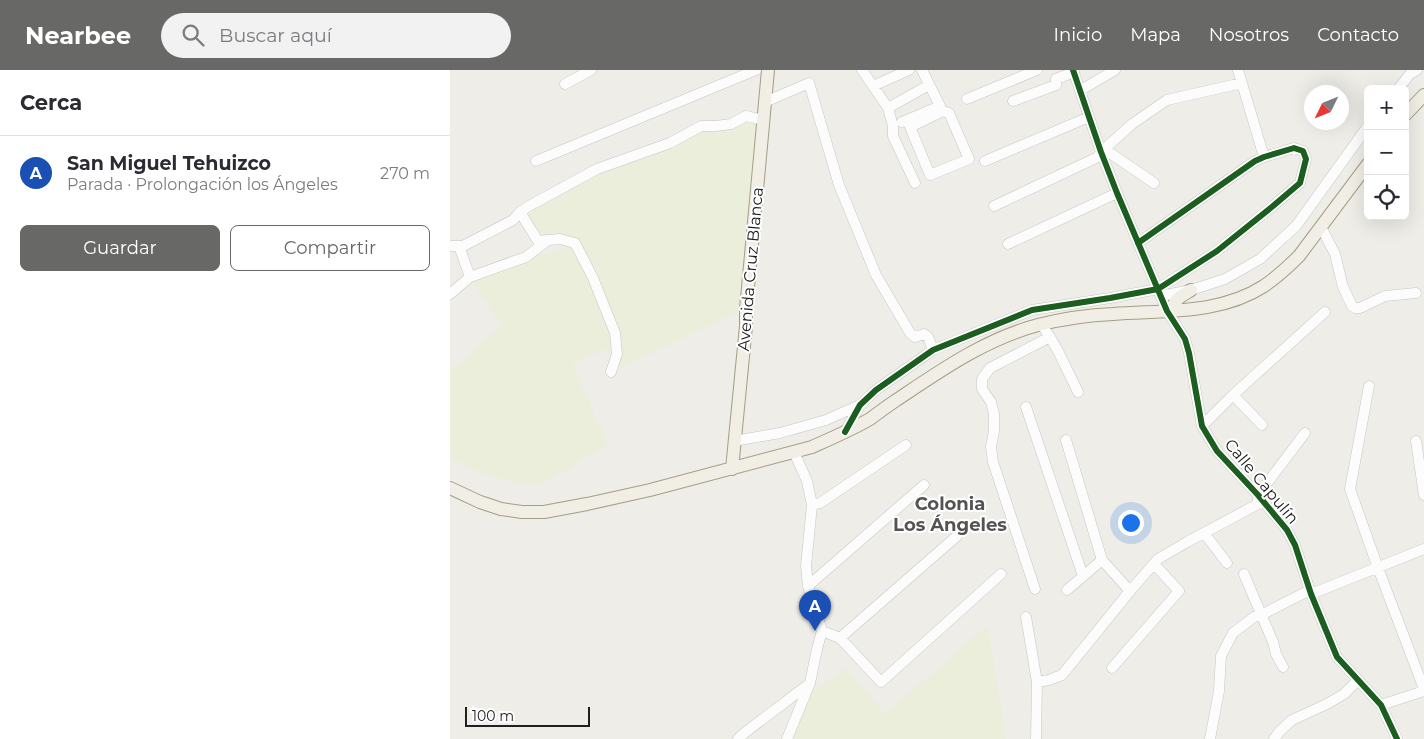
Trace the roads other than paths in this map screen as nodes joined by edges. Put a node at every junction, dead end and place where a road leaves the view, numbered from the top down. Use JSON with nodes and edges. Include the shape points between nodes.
{"nodes":[{"id":1,"x":591,"y":70,"type":"edge"},
{"id":2,"x":756,"y":70,"type":"edge"},
{"id":3,"x":768,"y":70,"type":"edge"},
{"id":4,"x":862,"y":70,"type":"edge"},
{"id":5,"x":909,"y":70,"type":"edge"},
{"id":6,"x":922,"y":70,"type":"edge"},
{"id":7,"x":1038,"y":70,"type":"edge"},
{"id":8,"x":1115,"y":70,"type":"edge"},
{"id":9,"x":1238,"y":70,"type":"edge"},
{"id":10,"x":1418,"y":70,"type":"edge"},
{"id":11,"x":1073,"y":71,"type":"edge"},
{"id":12,"x":1424,"y":74,"type":"edge"},
{"id":13,"x":1242,"y":83,"type":"junction"},
{"id":14,"x":565,"y":84,"type":"dead end"},
{"id":15,"x":929,"y":85,"type":"junction"},
{"id":16,"x":1401,"y":85,"type":"edge"},
{"id":17,"x":873,"y":86,"type":"junction"},
{"id":18,"x":1081,"y":90,"type":"junction"},
{"id":19,"x":1424,"y":95,"type":"edge"},
{"id":20,"x":967,"y":99,"type":"dead end"},
{"id":21,"x":1013,"y":101,"type":"dead end"},
{"id":22,"x":765,"y":102,"type":"junction"},
{"id":23,"x":888,"y":108,"type":"junction"},
{"id":24,"x":1409,"y":111,"type":"edge"},
{"id":25,"x":1089,"y":117,"type":"junction"},
{"id":26,"x":764,"y":120,"type":"junction"},
{"id":27,"x":908,"y":123,"type":"junction"},
{"id":28,"x":893,"y":126,"type":"junction"},
{"id":29,"x":1365,"y":130,"type":"edge"},
{"id":30,"x":1103,"y":151,"type":"junction"},
{"id":31,"x":1264,"y":157,"type":"junction"},
{"id":32,"x":536,"y":161,"type":"dead end"},
{"id":33,"x":985,"y":161,"type":"dead end"},
{"id":34,"x":1364,"y":169,"type":"edge"},
{"id":35,"x":915,"y":183,"type":"dead end"},
{"id":36,"x":1154,"y":183,"type":"dead end"},
{"id":37,"x":1117,"y":193,"type":"junction"},
{"id":38,"x":994,"y":206,"type":"dead end"},
{"id":39,"x":520,"y":212,"type":"junction"},
{"id":40,"x":1321,"y":228,"type":"junction"},
{"id":41,"x":548,"y":240,"type":"junction"},
{"id":42,"x":1138,"y":243,"type":"junction"},
{"id":43,"x":1008,"y":244,"type":"dead end"},
{"id":44,"x":454,"y":246,"type":"edge"},
{"id":45,"x":470,"y":277,"type":"junction"},
{"id":46,"x":1191,"y":290,"type":"junction"},
{"id":47,"x":1159,"y":292,"type":"junction"},
{"id":48,"x":1416,"y":293,"type":"dead end"},
{"id":49,"x":450,"y":294,"type":"edge"},
{"id":50,"x":1170,"y":311,"type":"junction"},
{"id":51,"x":1325,"y":312,"type":"dead end"},
{"id":52,"x":1039,"y":325,"type":"junction"},
{"id":53,"x":1050,"y":337,"type":"junction"},
{"id":54,"x":933,"y":350,"type":"junction"},
{"id":55,"x":611,"y":372,"type":"dead end"},
{"id":56,"x":1369,"y":386,"type":"dead end"},
{"id":57,"x":1078,"y":392,"type":"dead end"},
{"id":58,"x":1233,"y":396,"type":"junction"},
{"id":59,"x":860,"y":404,"type":"junction"},
{"id":60,"x":1026,"y":407,"type":"dead end"},
{"id":61,"x":1262,"y":425,"type":"dead end"},
{"id":62,"x":1202,"y":426,"type":"junction"},
{"id":63,"x":846,"y":432,"type":"junction"},
{"id":64,"x":1305,"y":433,"type":"dead end"},
{"id":65,"x":1066,"y":440,"type":"dead end"},
{"id":66,"x":1416,"y":441,"type":"dead end"},
{"id":67,"x":734,"y":442,"type":"junction"},
{"id":68,"x":906,"y":445,"type":"dead end"},
{"id":69,"x":794,"y":452,"type":"junction"},
{"id":70,"x":732,"y":469,"type":"junction"},
{"id":71,"x":924,"y":485,"type":"dead end"},
{"id":72,"x":450,"y":488,"type":"edge"},
{"id":73,"x":1258,"y":495,"type":"junction"},
{"id":74,"x":1424,"y":495,"type":"edge"},
{"id":75,"x":812,"y":505,"type":"junction"},
{"id":76,"x":1204,"y":533,"type":"junction"},
{"id":77,"x":957,"y":536,"type":"dead end"},
{"id":78,"x":1424,"y":549,"type":"edge"},
{"id":79,"x":1102,"y":560,"type":"junction"},
{"id":80,"x":1227,"y":563,"type":"dead end"},
{"id":81,"x":1154,"y":564,"type":"junction"},
{"id":82,"x":1378,"y":568,"type":"junction"},
{"id":83,"x":1001,"y":574,"type":"dead end"},
{"id":84,"x":1244,"y":574,"type":"dead end"},
{"id":85,"x":1083,"y":576,"type":"junction"},
{"id":86,"x":808,"y":586,"type":"junction"},
{"id":87,"x":1034,"y":589,"type":"dead end"},
{"id":88,"x":1067,"y":590,"type":"dead end"},
{"id":89,"x":1130,"y":591,"type":"junction"},
{"id":90,"x":1310,"y":592,"type":"junction"},
{"id":91,"x":1261,"y":615,"type":"junction"},
{"id":92,"x":1026,"y":617,"type":"dead end"},
{"id":93,"x":822,"y":631,"type":"junction"},
{"id":94,"x":840,"y":638,"type":"junction"},
{"id":95,"x":1283,"y":667,"type":"dead end"},
{"id":96,"x":1112,"y":668,"type":"dead end"},
{"id":97,"x":1358,"y":680,"type":"junction"},
{"id":98,"x":1037,"y":682,"type":"junction"},
{"id":99,"x":810,"y":683,"type":"junction"},
{"id":100,"x":1424,"y":690,"type":"edge"},
{"id":101,"x":1381,"y":705,"type":"junction"},
{"id":102,"x":738,"y":739,"type":"edge"},
{"id":103,"x":787,"y":739,"type":"edge"},
{"id":104,"x":1036,"y":739,"type":"edge"},
{"id":105,"x":1210,"y":739,"type":"edge"},
{"id":106,"x":1274,"y":739,"type":"edge"},
{"id":107,"x":1397,"y":739,"type":"edge"}],
"edges":[{"from":1,"to":14,"type":"street"},
{"from":2,"to":32,"type":"street"},
{"from":3,"to":22,"type":"main road","name":"Avenida Cruz Blanca"},
{"from":4,"to":17,"type":"street"},
{"from":5,"to":17,"type":"street"},
{"from":6,"to":15,"type":"street"},
{"from":7,"to":20,"type":"street"},
{"from":8,"to":18,"type":"street"},
{"from":9,"to":13,"type":"street"},
{"from":10,"to":12,"type":"street"},
{"from":10,"to":16,"type":"street"},
{"from":11,"to":18,"type":"street","name":"Calle Capulín"},
{"from":11,"to":21,"type":"street","via":[[1056,79],[1056,85]]},
{"from":13,"to":30,"type":"street","via":[[1167,100],[1132,124]]},
{"from":13,"to":31,"type":"street"},
{"from":15,"to":23,"type":"street"},
{"from":15,"to":27,"type":"street","via":[[940,106]]},
{"from":17,"to":23,"type":"street"},
{"from":18,"to":25,"type":"street","name":"Calle Capulín"},
{"from":19,"to":24,"type":"main road"},
{"from":22,"to":26,"type":"main road","name":"Avenida Cruz Blanca"},
{"from":22,"to":54,"type":"street","via":[[809,83],[839,185],[876,275],[910,333],[915,337],[924,334]]},
{"from":23,"to":28,"type":"street"},
{"from":25,"to":30,"type":"street","name":"Calle Capulín"},
{"from":25,"to":33,"type":"street"},
{"from":26,"to":39,"type":"street","via":[[746,116],[730,124],[702,126],[670,143],[597,169]]},
{"from":26,"to":67,"type":"main road","name":"Avenida Cruz Blanca"},
{"from":27,"to":27,"type":"street","via":[[930,175],[969,159],[949,113]]},
{"from":27,"to":28,"type":"street"},
{"from":28,"to":35,"type":"street","via":[[893,136]]},
{"from":29,"to":46,"type":"street","via":[[1296,226],[1260,259],[1225,279]]},
{"from":30,"to":36,"type":"street"},
{"from":30,"to":37,"type":"street","name":"Calle Capulín"},
{"from":30,"to":38,"type":"street","via":[[1098,157]]},
{"from":31,"to":42,"type":"street"},
{"from":31,"to":47,"type":"street","via":[[1294,148],[1303,151],[1306,160],[1300,183],[1217,251]]},
{"from":34,"to":40,"type":"main road"},
{"from":37,"to":42,"type":"street","name":"Calle Capulín"},
{"from":37,"to":43,"type":"street"},
{"from":39,"to":41,"type":"street","via":[[538,240]]},
{"from":39,"to":44,"type":"street","via":[[512,220],[463,246]]},
{"from":40,"to":48,"type":"street","via":[[1335,254],[1343,287],[1352,306],[1360,308],[1384,296]]},
{"from":40,"to":50,"type":"main road","via":[[1299,256],[1263,286],[1235,300],[1206,308]]},
{"from":41,"to":45,"type":"street","via":[[526,257]]},
{"from":41,"to":55,"type":"street","via":[[575,243],[593,278],[615,333],[617,354]]},
{"from":42,"to":47,"type":"street","name":"Calle Capulín"},
{"from":44,"to":45,"type":"street"},
{"from":45,"to":49,"type":"street"},
{"from":46,"to":47,"type":"street"},
{"from":46,"to":50,"type":"main road","via":[[1181,296]]},
{"from":47,"to":50,"type":"street","name":"Calle Capulín"},
{"from":47,"to":54,"type":"street","via":[[1032,310]]},
{"from":50,"to":52,"type":"main road","via":[[1105,314]]},
{"from":50,"to":62,"type":"street","name":"Calle Capulín","via":[[1190,353]]},
{"from":51,"to":58,"type":"street"},
{"from":52,"to":53,"type":"street"},
{"from":52,"to":63,"type":"main road","via":[[986,344]]},
{"from":53,"to":57,"type":"street"},
{"from":53,"to":87,"type":"street","via":[[990,368],[982,379],[982,389],[994,414],[993,462]]},
{"from":54,"to":59,"type":"street"},
{"from":56,"to":82,"type":"street","via":[[1350,489]]},
{"from":58,"to":61,"type":"street"},
{"from":58,"to":62,"type":"street"},
{"from":59,"to":63,"type":"street"},
{"from":59,"to":67,"type":"street","via":[[826,420],[780,434]]},
{"from":60,"to":85,"type":"street"},
{"from":62,"to":73,"type":"street","name":"Calle Capulín","via":[[1216,451]]},
{"from":63,"to":69,"type":"main road"},
{"from":64,"to":73,"type":"street"},
{"from":65,"to":79,"type":"street"},
{"from":66,"to":74,"type":"street"},
{"from":67,"to":70,"type":"main road","name":"Avenida Cruz Blanca"},
{"from":68,"to":75,"type":"street","via":[[820,503]]},
{"from":69,"to":70,"type":"main road"},
{"from":69,"to":75,"type":"street"},
{"from":70,"to":72,"type":"main road","via":[[544,512],[501,509]]},
{"from":71,"to":86,"type":"street"},
{"from":73,"to":76,"type":"street","via":[[1258,504]]},
{"from":73,"to":90,"type":"street","name":"Calle Capulín","via":[[1288,530]]},
{"from":75,"to":86,"type":"street","via":[[806,566]]},
{"from":76,"to":80,"type":"street"},
{"from":76,"to":81,"type":"street"},
{"from":77,"to":94,"type":"street"},
{"from":78,"to":82,"type":"street"},
{"from":79,"to":85,"type":"street"},
{"from":79,"to":89,"type":"street"},
{"from":81,"to":89,"type":"street"},
{"from":81,"to":96,"type":"street","via":[[1179,591]]},
{"from":82,"to":90,"type":"street"},
{"from":82,"to":100,"type":"street"},
{"from":83,"to":94,"type":"street","via":[[881,682]]},
{"from":84,"to":91,"type":"street"},
{"from":85,"to":88,"type":"street"},
{"from":86,"to":93,"type":"street"},
{"from":89,"to":98,"type":"street","via":[[1062,675]]},
{"from":90,"to":91,"type":"street"},
{"from":90,"to":97,"type":"street","name":"Calle Capulín","via":[[1337,657]]},
{"from":91,"to":95,"type":"street"},
{"from":91,"to":105,"type":"street","via":[[1234,633],[1221,656],[1219,691]]},
{"from":92,"to":98,"type":"street"},
{"from":93,"to":94,"type":"street"},
{"from":93,"to":99,"type":"street"},
{"from":97,"to":101,"type":"street","name":"Calle Capulín"},
{"from":97,"to":106,"type":"street","via":[[1344,694],[1292,720]]},
{"from":98,"to":104,"type":"street"},
{"from":99,"to":102,"type":"street"},
{"from":99,"to":103,"type":"street"},
{"from":100,"to":101,"type":"street"},
{"from":101,"to":107,"type":"street","name":"Calle Capulín"}]}
